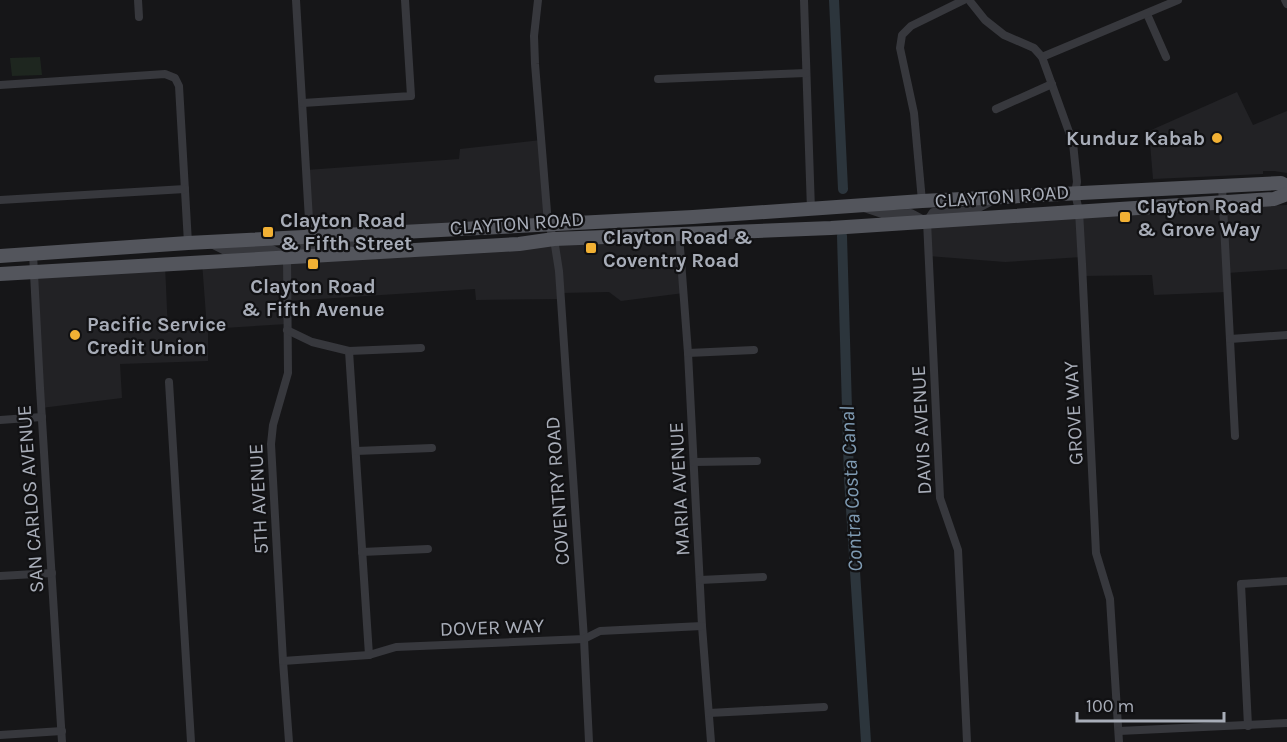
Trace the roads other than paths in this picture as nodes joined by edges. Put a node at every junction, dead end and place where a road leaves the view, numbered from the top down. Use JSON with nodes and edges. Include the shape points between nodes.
{"nodes":[{"id":1,"x":138,"y":0,"type":"edge"},
{"id":2,"x":296,"y":0,"type":"edge"},
{"id":3,"x":405,"y":0,"type":"edge"},
{"id":4,"x":538,"y":0,"type":"edge"},
{"id":5,"x":804,"y":0,"type":"edge"},
{"id":6,"x":963,"y":0,"type":"edge"},
{"id":7,"x":969,"y":0,"type":"edge"},
{"id":8,"x":1178,"y":0,"type":"edge"},
{"id":9,"x":1285,"y":0,"type":"edge"},
{"id":10,"x":1287,"y":4,"type":"edge"},
{"id":11,"x":1148,"y":14,"type":"junction"},
{"id":12,"x":139,"y":16,"type":"dead end"},
{"id":13,"x":1042,"y":57,"type":"junction"},
{"id":14,"x":1166,"y":57,"type":"dead end"},
{"id":15,"x":806,"y":73,"type":"junction"},
{"id":16,"x":658,"y":80,"type":"dead end"},
{"id":17,"x":1052,"y":84,"type":"junction"},
{"id":18,"x":0,"y":86,"type":"edge"},
{"id":19,"x":303,"y":103,"type":"junction"},
{"id":20,"x":996,"y":109,"type":"dead end"},
{"id":21,"x":1222,"y":186,"type":"junction"},
{"id":22,"x":1287,"y":186,"type":"edge"},
{"id":23,"x":185,"y":189,"type":"junction"},
{"id":24,"x":1075,"y":193,"type":"junction"},
{"id":25,"x":1287,"y":194,"type":"edge"},
{"id":26,"x":998,"y":197,"type":"junction"},
{"id":27,"x":0,"y":200,"type":"edge"},
{"id":28,"x":922,"y":201,"type":"junction"},
{"id":29,"x":1223,"y":202,"type":"junction"},
{"id":30,"x":861,"y":206,"type":"junction"},
{"id":31,"x":811,"y":210,"type":"junction"},
{"id":32,"x":1079,"y":211,"type":"junction"},
{"id":33,"x":927,"y":221,"type":"junction"},
{"id":34,"x":548,"y":224,"type":"junction"},
{"id":35,"x":370,"y":234,"type":"junction"},
{"id":36,"x":679,"y":234,"type":"junction"},
{"id":37,"x":310,"y":237,"type":"junction"},
{"id":38,"x":554,"y":239,"type":"junction"},
{"id":39,"x":208,"y":242,"type":"junction"},
{"id":40,"x":188,"y":243,"type":"junction"},
{"id":41,"x":33,"y":254,"type":"junction"},
{"id":42,"x":0,"y":256,"type":"edge"},
{"id":43,"x":287,"y":257,"type":"junction"},
{"id":44,"x":33,"y":273,"type":"junction"},
{"id":45,"x":0,"y":274,"type":"edge"},
{"id":46,"x":287,"y":330,"type":"junction"},
{"id":47,"x":1287,"y":335,"type":"edge"},
{"id":48,"x":1230,"y":339,"type":"junction"},
{"id":49,"x":421,"y":348,"type":"dead end"},
{"id":50,"x":754,"y":350,"type":"dead end"},
{"id":51,"x":349,"y":351,"type":"junction"},
{"id":52,"x":688,"y":353,"type":"junction"},
{"id":53,"x":168,"y":382,"type":"dead end"},
{"id":54,"x":42,"y":417,"type":"junction"},
{"id":55,"x":0,"y":420,"type":"edge"},
{"id":56,"x":1234,"y":436,"type":"dead end"},
{"id":57,"x":432,"y":448,"type":"dead end"},
{"id":58,"x":356,"y":451,"type":"junction"},
{"id":59,"x":757,"y":461,"type":"dead end"},
{"id":60,"x":694,"y":462,"type":"junction"},
{"id":61,"x":428,"y":549,"type":"dead end"},
{"id":62,"x":362,"y":552,"type":"junction"},
{"id":63,"x":52,"y":573,"type":"junction"},
{"id":64,"x":0,"y":576,"type":"edge"},
{"id":65,"x":763,"y":578,"type":"dead end"},
{"id":66,"x":700,"y":580,"type":"junction"},
{"id":67,"x":1287,"y":581,"type":"edge"},
{"id":68,"x":702,"y":626,"type":"junction"},
{"id":69,"x":584,"y":639,"type":"junction"},
{"id":70,"x":369,"y":655,"type":"junction"},
{"id":71,"x":283,"y":661,"type":"junction"},
{"id":72,"x":824,"y":707,"type":"dead end"},
{"id":73,"x":709,"y":713,"type":"junction"},
{"id":74,"x":1287,"y":723,"type":"edge"},
{"id":75,"x":1248,"y":726,"type":"junction"},
{"id":76,"x":62,"y":731,"type":"junction"},
{"id":77,"x":1119,"y":731,"type":"junction"},
{"id":78,"x":0,"y":735,"type":"edge"},
{"id":79,"x":62,"y":742,"type":"edge"},
{"id":80,"x":191,"y":742,"type":"edge"},
{"id":81,"x":289,"y":742,"type":"edge"},
{"id":82,"x":589,"y":742,"type":"edge"},
{"id":83,"x":711,"y":742,"type":"edge"},
{"id":84,"x":967,"y":742,"type":"edge"},
{"id":85,"x":1119,"y":742,"type":"edge"}],
"edges":[{"from":1,"to":12,"type":"street"},
{"from":2,"to":19,"type":"street"},
{"from":3,"to":19,"type":"street","via":[[411,96]]},
{"from":4,"to":34,"type":"street","name":"COVENTRY ROAD","via":[[535,64]]},
{"from":5,"to":15,"type":"street"},
{"from":6,"to":28,"type":"street","via":[[911,26],[902,35],[900,48],[914,113]]},
{"from":7,"to":13,"type":"street","via":[[1004,35],[1034,48]]},
{"from":8,"to":11,"type":"street"},
{"from":9,"to":10,"type":"street"},
{"from":11,"to":13,"type":"street"},
{"from":11,"to":14,"type":"street"},
{"from":13,"to":17,"type":"street","name":"GROVE WAY"},
{"from":15,"to":16,"type":"street"},
{"from":15,"to":31,"type":"street"},
{"from":17,"to":20,"type":"street"},
{"from":17,"to":24,"type":"street","name":"GROVE WAY","via":[[1072,143]]},
{"from":18,"to":23,"type":"street","via":[[165,74],[175,78],[179,86]]},
{"from":19,"to":37,"type":"street"},
{"from":21,"to":22,"type":"main road","name":"CLAYTON ROAD"},
{"from":21,"to":24,"type":"main road","name":"CLAYTON ROAD"},
{"from":21,"to":29,"type":"street"},
{"from":23,"to":27,"type":"street"},
{"from":23,"to":40,"type":"street"},
{"from":24,"to":26,"type":"main road","name":"CLAYTON ROAD"},
{"from":24,"to":32,"type":"street","name":"GROVE WAY"},
{"from":25,"to":29,"type":"main road","name":"CLAYTON ROAD","via":[[1274,199]]},
{"from":26,"to":28,"type":"main road","name":"CLAYTON ROAD"},
{"from":26,"to":33,"type":"street","via":[[975,210],[933,212]]},
{"from":28,"to":30,"type":"main road","name":"CLAYTON ROAD"},
{"from":29,"to":32,"type":"main road","name":"CLAYTON ROAD"},
{"from":29,"to":48,"type":"street"},
{"from":30,"to":31,"type":"main road","name":"CLAYTON ROAD"},
{"from":30,"to":33,"type":"street","via":[[882,214],[911,213]]},
{"from":31,"to":34,"type":"main road","name":"CLAYTON ROAD"},
{"from":32,"to":33,"type":"main road","name":"CLAYTON ROAD"},
{"from":32,"to":77,"type":"street","name":"GROVE WAY","via":[[1096,554],[1110,599]]},
{"from":33,"to":36,"type":"main road","name":"CLAYTON ROAD"},
{"from":33,"to":84,"type":"street","name":"DAVIS AVENUE","via":[[940,498],[958,550]]},
{"from":34,"to":35,"type":"main road","name":"CLAYTON ROAD"},
{"from":34,"to":38,"type":"street","name":"COVENTRY ROAD"},
{"from":35,"to":37,"type":"main road","name":"CLAYTON ROAD"},
{"from":35,"to":43,"type":"street","via":[[349,244],[300,247]]},
{"from":36,"to":38,"type":"main road","name":"CLAYTON ROAD"},
{"from":36,"to":52,"type":"street","name":"MARIA AVENUE"},
{"from":37,"to":39,"type":"main road","name":"CLAYTON ROAD"},
{"from":38,"to":43,"type":"main road","name":"CLAYTON ROAD"},
{"from":38,"to":69,"type":"street","name":"COVENTRY ROAD"},
{"from":39,"to":40,"type":"main road","name":"CLAYTON ROAD"},
{"from":39,"to":43,"type":"street","via":[[225,251],[272,249]]},
{"from":40,"to":41,"type":"main road","name":"CLAYTON ROAD"},
{"from":41,"to":42,"type":"main road","name":"CLAYTON ROAD"},
{"from":41,"to":44,"type":"street","name":"SAN CARLOS AVENUE"},
{"from":43,"to":44,"type":"main road","name":"CLAYTON ROAD"},
{"from":43,"to":46,"type":"street","name":"5TH AVENUE"},
{"from":44,"to":45,"type":"main road","name":"CLAYTON ROAD"},
{"from":44,"to":54,"type":"street","name":"SAN CARLOS AVENUE"},
{"from":46,"to":51,"type":"street","via":[[312,342]]},
{"from":46,"to":71,"type":"street","name":"5TH AVENUE","via":[[288,373],[271,444]]},
{"from":47,"to":48,"type":"street"},
{"from":48,"to":56,"type":"street"},
{"from":49,"to":51,"type":"street"},
{"from":50,"to":52,"type":"street"},
{"from":51,"to":58,"type":"street"},
{"from":52,"to":60,"type":"street","name":"MARIA AVENUE"},
{"from":53,"to":80,"type":"street"},
{"from":54,"to":55,"type":"street"},
{"from":54,"to":63,"type":"street","name":"SAN CARLOS AVENUE"},
{"from":57,"to":58,"type":"street"},
{"from":58,"to":62,"type":"street"},
{"from":59,"to":60,"type":"street"},
{"from":60,"to":66,"type":"street","name":"MARIA AVENUE"},
{"from":61,"to":62,"type":"street"},
{"from":62,"to":70,"type":"street"},
{"from":63,"to":64,"type":"street"},
{"from":63,"to":76,"type":"street","name":"SAN CARLOS AVENUE"},
{"from":65,"to":66,"type":"street"},
{"from":66,"to":68,"type":"street","name":"MARIA AVENUE"},
{"from":67,"to":75,"type":"street","via":[[1241,584]]},
{"from":68,"to":69,"type":"street","name":"DOVER WAY","via":[[600,631]]},
{"from":68,"to":73,"type":"street","name":"MARIA AVENUE"},
{"from":69,"to":70,"type":"street","name":"DOVER WAY","via":[[396,647]]},
{"from":69,"to":82,"type":"street","name":"COVENTRY ROAD"},
{"from":70,"to":71,"type":"street","name":"DOVER WAY"},
{"from":71,"to":81,"type":"street","name":"5TH AVENUE"},
{"from":72,"to":73,"type":"street"},
{"from":73,"to":83,"type":"street","name":"MARIA AVENUE"},
{"from":74,"to":75,"type":"street"},
{"from":75,"to":77,"type":"street"},
{"from":76,"to":78,"type":"street"},
{"from":76,"to":79,"type":"street","name":"SAN CARLOS AVENUE"},
{"from":77,"to":85,"type":"street","name":"GROVE WAY"}]}
